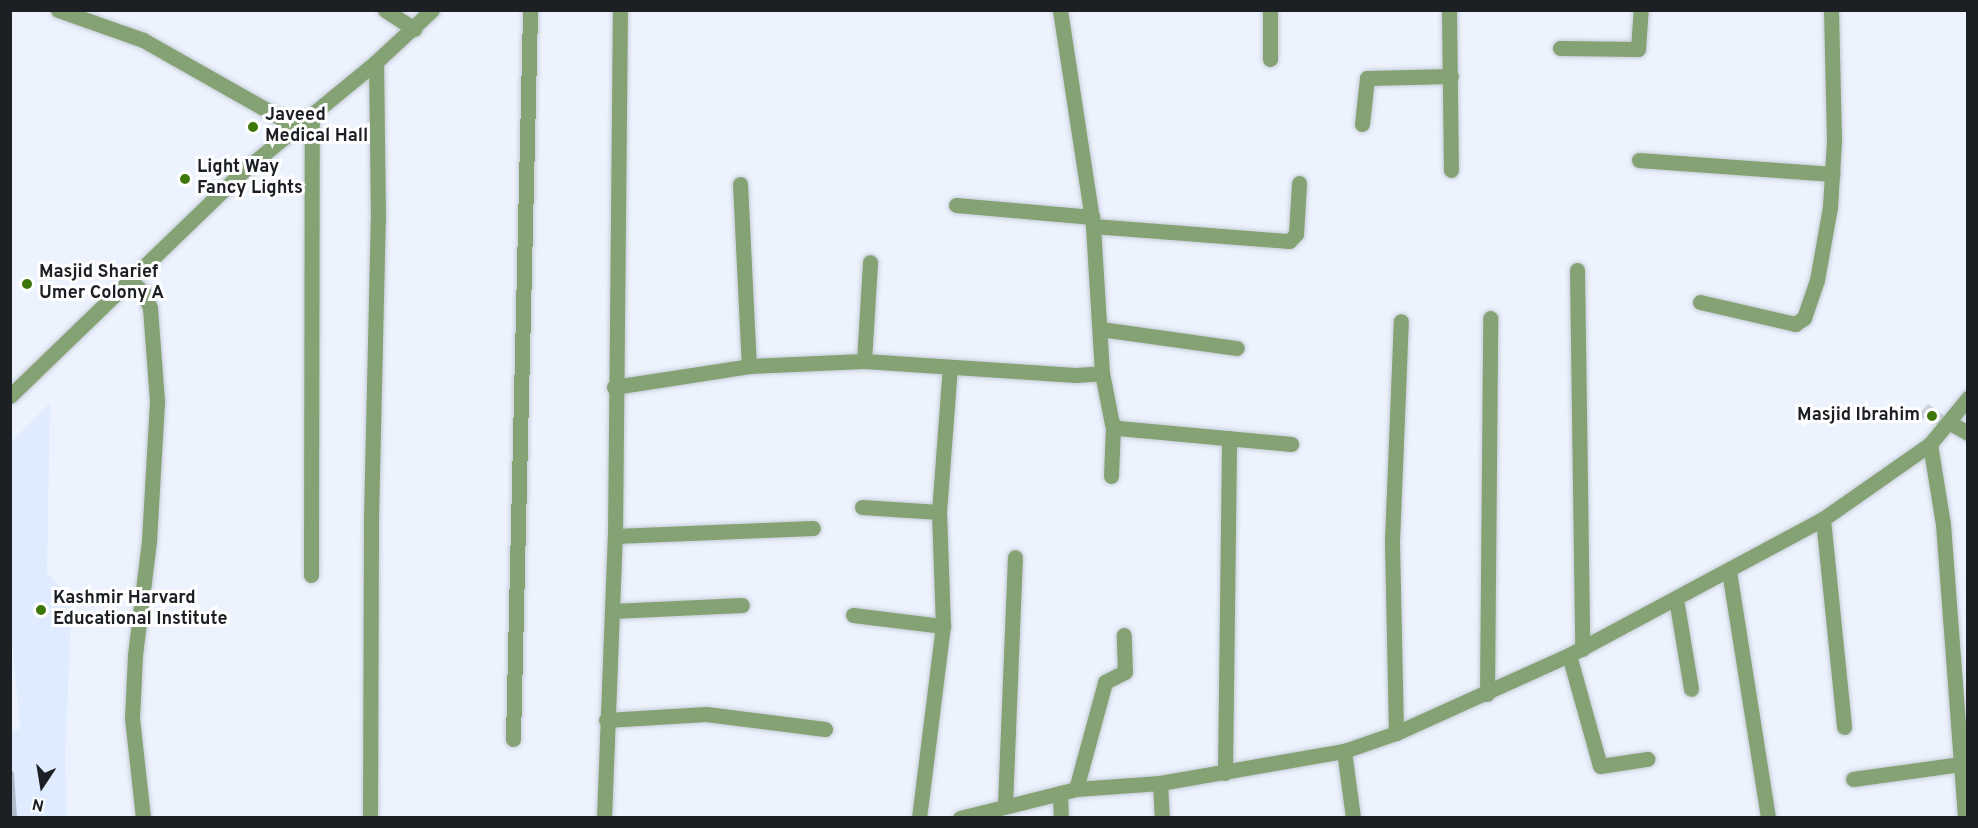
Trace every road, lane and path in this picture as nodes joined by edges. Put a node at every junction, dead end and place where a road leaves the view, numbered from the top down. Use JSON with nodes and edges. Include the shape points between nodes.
{"nodes":[{"id":1,"x":58,"y":10,"type":"edge"},
{"id":2,"x":385,"y":10,"type":"edge"},
{"id":3,"x":432,"y":10,"type":"edge"},
{"id":4,"x":530,"y":10,"type":"edge"},
{"id":5,"x":620,"y":10,"type":"edge"},
{"id":6,"x":1060,"y":10,"type":"edge"},
{"id":7,"x":1270,"y":10,"type":"edge"},
{"id":8,"x":1449,"y":10,"type":"edge"},
{"id":9,"x":1641,"y":10,"type":"edge"},
{"id":10,"x":1831,"y":10,"type":"edge"},
{"id":11,"x":414,"y":29,"type":"junction"},
{"id":12,"x":1560,"y":48,"type":"dead end"},
{"id":13,"x":1270,"y":59,"type":"dead end"},
{"id":14,"x":376,"y":62,"type":"junction"},
{"id":15,"x":1451,"y":76,"type":"junction"},
{"id":16,"x":312,"y":115,"type":"junction"},
{"id":17,"x":1362,"y":124,"type":"dead end"},
{"id":18,"x":295,"y":126,"type":"junction"},
{"id":19,"x":1640,"y":160,"type":"dead end"},
{"id":20,"x":1451,"y":170,"type":"dead end"},
{"id":21,"x":1832,"y":174,"type":"junction"},
{"id":22,"x":1299,"y":183,"type":"dead end"},
{"id":23,"x":740,"y":184,"type":"dead end"},
{"id":24,"x":956,"y":205,"type":"dead end"},
{"id":25,"x":1092,"y":221,"type":"junction"},
{"id":26,"x":870,"y":262,"type":"dead end"},
{"id":27,"x":1577,"y":270,"type":"dead end"},
{"id":28,"x":132,"y":282,"type":"junction"},
{"id":29,"x":1700,"y":302,"type":"dead end"},
{"id":30,"x":1490,"y":318,"type":"dead end"},
{"id":31,"x":1401,"y":321,"type":"dead end"},
{"id":32,"x":1101,"y":329,"type":"junction"},
{"id":33,"x":1237,"y":348,"type":"dead end"},
{"id":34,"x":864,"y":361,"type":"junction"},
{"id":35,"x":749,"y":366,"type":"junction"},
{"id":36,"x":951,"y":368,"type":"junction"},
{"id":37,"x":1102,"y":373,"type":"junction"},
{"id":38,"x":615,"y":387,"type":"junction"},
{"id":39,"x":10,"y":396,"type":"edge"},
{"id":40,"x":1968,"y":398,"type":"edge"},
{"id":41,"x":1950,"y":423,"type":"junction"},
{"id":42,"x":1113,"y":426,"type":"junction"},
{"id":43,"x":1968,"y":433,"type":"edge"},
{"id":44,"x":1229,"y":438,"type":"junction"},
{"id":45,"x":1291,"y":444,"type":"dead end"},
{"id":46,"x":1930,"y":444,"type":"junction"},
{"id":47,"x":1111,"y":476,"type":"dead end"},
{"id":48,"x":862,"y":507,"type":"dead end"},
{"id":49,"x":939,"y":512,"type":"junction"},
{"id":50,"x":1823,"y":519,"type":"junction"},
{"id":51,"x":813,"y":528,"type":"dead end"},
{"id":52,"x":615,"y":536,"type":"junction"},
{"id":53,"x":1016,"y":557,"type":"dead end"},
{"id":54,"x":1729,"y":571,"type":"junction"},
{"id":55,"x":311,"y":575,"type":"dead end"},
{"id":56,"x":1676,"y":599,"type":"junction"},
{"id":57,"x":742,"y":604,"type":"dead end"},
{"id":58,"x":612,"y":611,"type":"junction"},
{"id":59,"x":853,"y":615,"type":"dead end"},
{"id":60,"x":943,"y":626,"type":"junction"},
{"id":61,"x":1124,"y":635,"type":"dead end"},
{"id":62,"x":1576,"y":652,"type":"junction"},
{"id":63,"x":1691,"y":689,"type":"dead end"},
{"id":64,"x":1487,"y":694,"type":"junction"},
{"id":65,"x":606,"y":720,"type":"junction"},
{"id":66,"x":1844,"y":727,"type":"dead end"},
{"id":67,"x":825,"y":729,"type":"dead end"},
{"id":68,"x":1396,"y":733,"type":"junction"},
{"id":69,"x":513,"y":739,"type":"dead end"},
{"id":70,"x":1344,"y":751,"type":"junction"},
{"id":71,"x":1647,"y":759,"type":"dead end"},
{"id":72,"x":1964,"y":764,"type":"edge"},
{"id":73,"x":1225,"y":773,"type":"junction"},
{"id":74,"x":1853,"y":779,"type":"dead end"},
{"id":75,"x":1160,"y":783,"type":"junction"},
{"id":76,"x":1076,"y":789,"type":"junction"},
{"id":77,"x":1060,"y":793,"type":"junction"},
{"id":78,"x":1011,"y":809,"type":"edge"},
{"id":79,"x":142,"y":818,"type":"edge"},
{"id":80,"x":370,"y":818,"type":"edge"},
{"id":81,"x":604,"y":818,"type":"edge"},
{"id":82,"x":919,"y":818,"type":"edge"},
{"id":83,"x":960,"y":818,"type":"edge"},
{"id":84,"x":1061,"y":818,"type":"edge"},
{"id":85,"x":1162,"y":818,"type":"edge"},
{"id":86,"x":1353,"y":818,"type":"edge"},
{"id":87,"x":1768,"y":818,"type":"edge"},
{"id":88,"x":1965,"y":818,"type":"edge"}],
"edges":[{"from":1,"to":18,"type":"street","via":[[143,40]]},
{"from":2,"to":11,"type":"street"},
{"from":3,"to":11,"type":"street"},
{"from":4,"to":69,"type":"street"},
{"from":5,"to":38,"type":"street"},
{"from":6,"to":25,"type":"street"},
{"from":7,"to":13,"type":"street"},
{"from":8,"to":15,"type":"street"},
{"from":9,"to":12,"type":"street","via":[[1638,49]]},
{"from":10,"to":21,"type":"street"},
{"from":11,"to":14,"type":"street"},
{"from":14,"to":16,"type":"street"},
{"from":14,"to":80,"type":"street","via":[[378,220]]},
{"from":15,"to":17,"type":"street","via":[[1367,78]]},
{"from":15,"to":20,"type":"street"},
{"from":16,"to":18,"type":"street"},
{"from":16,"to":55,"type":"street"},
{"from":18,"to":28,"type":"street","via":[[242,172]]},
{"from":19,"to":21,"type":"street"},
{"from":21,"to":29,"type":"street","via":[[1816,280],[1801,322]]},
{"from":22,"to":25,"type":"street","via":[[1296,234],[1289,241]]},
{"from":23,"to":35,"type":"street"},
{"from":24,"to":25,"type":"street"},
{"from":25,"to":32,"type":"street"},
{"from":26,"to":34,"type":"street"},
{"from":27,"to":62,"type":"street"},
{"from":28,"to":39,"type":"street"},
{"from":28,"to":79,"type":"street","via":[[144,293],[150,308],[157,402],[132,718]]},
{"from":30,"to":64,"type":"street"},
{"from":31,"to":68,"type":"street","via":[[1392,541]]},
{"from":32,"to":33,"type":"street"},
{"from":32,"to":37,"type":"street"},
{"from":34,"to":35,"type":"street"},
{"from":34,"to":36,"type":"street"},
{"from":35,"to":38,"type":"street"},
{"from":36,"to":37,"type":"street"},
{"from":36,"to":49,"type":"street"},
{"from":37,"to":42,"type":"street"},
{"from":38,"to":52,"type":"street"},
{"from":40,"to":41,"type":"street"},
{"from":41,"to":43,"type":"street"},
{"from":41,"to":46,"type":"street"},
{"from":42,"to":44,"type":"street"},
{"from":42,"to":47,"type":"street"},
{"from":44,"to":45,"type":"street"},
{"from":44,"to":73,"type":"street"},
{"from":46,"to":50,"type":"street"},
{"from":46,"to":72,"type":"street","via":[[1943,524]]},
{"from":48,"to":49,"type":"street"},
{"from":49,"to":60,"type":"street"},
{"from":50,"to":54,"type":"street"},
{"from":50,"to":66,"type":"street"},
{"from":51,"to":52,"type":"street"},
{"from":52,"to":58,"type":"street"},
{"from":53,"to":78,"type":"street"},
{"from":54,"to":56,"type":"street"},
{"from":54,"to":87,"type":"street"},
{"from":56,"to":62,"type":"street"},
{"from":56,"to":63,"type":"street"},
{"from":57,"to":58,"type":"street"},
{"from":58,"to":65,"type":"street"},
{"from":59,"to":60,"type":"street"},
{"from":60,"to":82,"type":"street"},
{"from":61,"to":76,"type":"street","via":[[1125,672],[1105,682]]},
{"from":62,"to":64,"type":"street"},
{"from":62,"to":71,"type":"street","via":[[1600,766]]},
{"from":64,"to":68,"type":"street"},
{"from":65,"to":67,"type":"street","via":[[706,714]]},
{"from":65,"to":81,"type":"street"},
{"from":68,"to":70,"type":"street"},
{"from":70,"to":73,"type":"street"},
{"from":70,"to":86,"type":"street"},
{"from":72,"to":74,"type":"street"},
{"from":72,"to":88,"type":"street"},
{"from":73,"to":75,"type":"street"},
{"from":75,"to":76,"type":"street"},
{"from":75,"to":85,"type":"street"},
{"from":76,"to":77,"type":"street"},
{"from":77,"to":78,"type":"street"},
{"from":77,"to":84,"type":"street"},
{"from":78,"to":83,"type":"street"}]}
